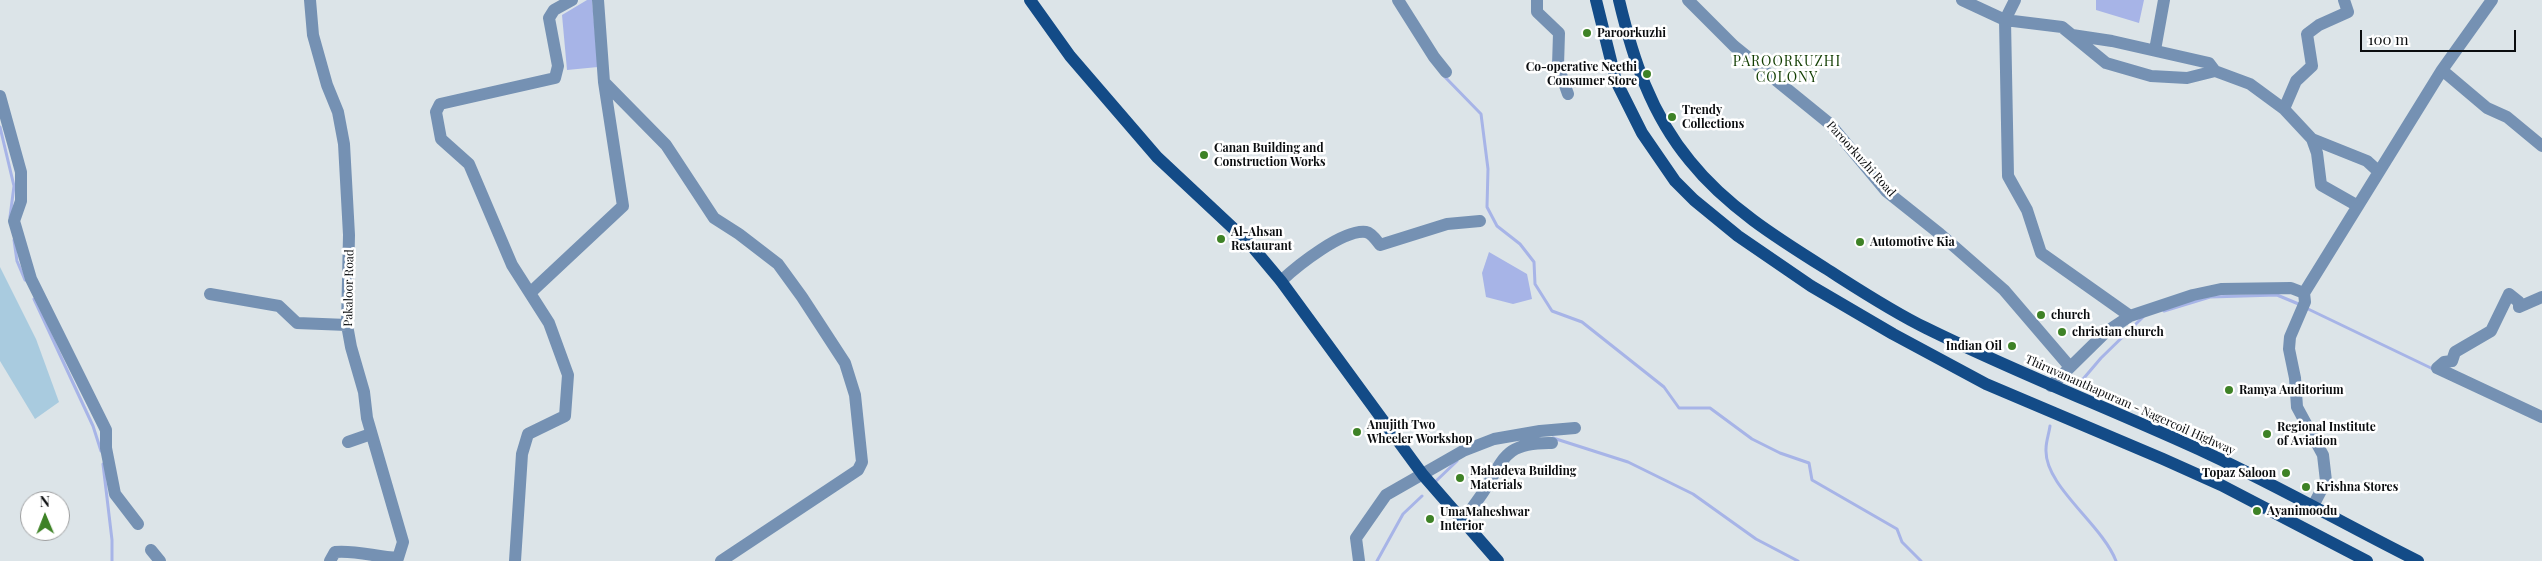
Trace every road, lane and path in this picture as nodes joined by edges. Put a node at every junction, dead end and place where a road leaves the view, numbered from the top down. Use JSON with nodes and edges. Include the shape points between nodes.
{"nodes":[{"id":1,"x":310,"y":0,"type":"edge"},
{"id":2,"x":572,"y":0,"type":"edge"},
{"id":3,"x":598,"y":0,"type":"edge"},
{"id":4,"x":1030,"y":0,"type":"edge"},
{"id":5,"x":1398,"y":0,"type":"edge"},
{"id":6,"x":1536,"y":0,"type":"edge"},
{"id":7,"x":1596,"y":0,"type":"edge"},
{"id":8,"x":1619,"y":0,"type":"edge"},
{"id":9,"x":1688,"y":0,"type":"edge"},
{"id":10,"x":1962,"y":0,"type":"edge"},
{"id":11,"x":2015,"y":0,"type":"edge"},
{"id":12,"x":2164,"y":0,"type":"edge"},
{"id":13,"x":2344,"y":0,"type":"edge"},
{"id":14,"x":2492,"y":0,"type":"edge"},
{"id":15,"x":2005,"y":20,"type":"junction"},
{"id":16,"x":2072,"y":35,"type":"junction"},
{"id":17,"x":2155,"y":50,"type":"junction"},
{"id":18,"x":2442,"y":70,"type":"junction"},
{"id":19,"x":2215,"y":71,"type":"junction"},
{"id":20,"x":1446,"y":72,"type":"dead end"},
{"id":21,"x":604,"y":82,"type":"junction"},
{"id":22,"x":1568,"y":94,"type":"dead end"},
{"id":23,"x":0,"y":96,"type":"edge"},
{"id":24,"x":2284,"y":109,"type":"junction"},
{"id":25,"x":2312,"y":139,"type":"junction"},
{"id":26,"x":2542,"y":146,"type":"edge"},
{"id":27,"x":2379,"y":172,"type":"junction"},
{"id":28,"x":2358,"y":206,"type":"junction"},
{"id":29,"x":1480,"y":221,"type":"dead end"},
{"id":30,"x":1281,"y":281,"type":"junction"},
{"id":31,"x":530,"y":293,"type":"junction"},
{"id":32,"x":210,"y":294,"type":"dead end"},
{"id":33,"x":2542,"y":298,"type":"edge"},
{"id":34,"x":2303,"y":302,"type":"junction"},
{"id":35,"x":2130,"y":316,"type":"junction"},
{"id":36,"x":347,"y":325,"type":"junction"},
{"id":37,"x":2070,"y":367,"type":"junction"},
{"id":38,"x":2051,"y":386,"type":"junction"},
{"id":39,"x":2542,"y":417,"type":"edge"},
{"id":40,"x":1574,"y":428,"type":"dead end"},
{"id":41,"x":371,"y":434,"type":"junction"},
{"id":42,"x":348,"y":442,"type":"dead end"},
{"id":43,"x":1552,"y":443,"type":"dead end"},
{"id":44,"x":1423,"y":476,"type":"junction"},
{"id":45,"x":2313,"y":506,"type":"junction"},
{"id":46,"x":1463,"y":520,"type":"junction"},
{"id":47,"x":138,"y":524,"type":"dead end"},
{"id":48,"x":151,"y":550,"type":"dead end"},
{"id":49,"x":402,"y":560,"type":"edge"},
{"id":50,"x":160,"y":561,"type":"edge"},
{"id":51,"x":330,"y":561,"type":"edge"},
{"id":52,"x":515,"y":561,"type":"edge"},
{"id":53,"x":721,"y":561,"type":"edge"},
{"id":54,"x":1358,"y":561,"type":"edge"},
{"id":55,"x":1498,"y":561,"type":"edge"},
{"id":56,"x":2367,"y":561,"type":"edge"},
{"id":57,"x":2418,"y":561,"type":"edge"}],
"edges":[{"from":1,"to":36,"type":"street","name":"Pakaloor Road","via":[[313,35],[338,112],[344,144],[349,235]]},
{"from":2,"to":31,"type":"street","via":[[554,10],[548,18],[558,66],[555,78],[457,99],[440,104],[436,112],[441,139],[469,164],[512,264]]},
{"from":3,"to":21,"type":"street"},
{"from":4,"to":30,"type":"main road","via":[[1070,56],[1157,157],[1250,244]]},
{"from":5,"to":20,"type":"street"},
{"from":6,"to":22,"type":"street","via":[[1537,12],[1558,33],[1558,66]]},
{"from":7,"to":56,"type":"main road","via":[[1616,81],[1646,141],[1675,181],[1738,236],[1811,286],[1986,384],[2163,458]]},
{"from":8,"to":38,"type":"main road","name":"Thiruvananthapuram - Nagercoil Highway","via":[[1639,74],[1661,120],[1709,182],[1753,220],[1897,312]]},
{"from":9,"to":37,"type":"street","name":"Paroorkuzhi Road","via":[[1734,46],[1830,124],[1886,191],[2004,290]]},
{"from":10,"to":15,"type":"street"},
{"from":11,"to":15,"type":"street"},
{"from":12,"to":17,"type":"street"},
{"from":13,"to":24,"type":"street","via":[[2348,12],[2307,34],[2312,66],[2296,80]]},
{"from":14,"to":18,"type":"street"},
{"from":15,"to":16,"type":"street","via":[[2062,27]]},
{"from":15,"to":35,"type":"street","via":[[2008,176],[2026,210],[2041,253]]},
{"from":16,"to":17,"type":"street"},
{"from":16,"to":19,"type":"street","via":[[2106,63],[2152,76],[2187,78]]},
{"from":17,"to":19,"type":"street","via":[[2209,63]]},
{"from":18,"to":26,"type":"street","via":[[2487,108],[2507,117]]},
{"from":18,"to":27,"type":"street"},
{"from":19,"to":24,"type":"street","via":[[2250,84]]},
{"from":21,"to":31,"type":"street","via":[[623,206]]},
{"from":21,"to":53,"type":"street","via":[[666,145],[714,218],[778,264],[845,363],[855,395],[862,462],[858,470]]},
{"from":23,"to":47,"type":"street","via":[[21,172],[21,201],[14,221],[31,279],[106,430],[106,448],[115,494]]},
{"from":24,"to":25,"type":"street"},
{"from":25,"to":27,"type":"street","via":[[2367,161]]},
{"from":25,"to":28,"type":"street","via":[[2321,185]]},
{"from":27,"to":28,"type":"street"},
{"from":28,"to":34,"type":"street"},
{"from":29,"to":30,"type":"street","via":[[1448,224],[1380,245],[1371,234],[1358,234],[1307,258]]},
{"from":30,"to":44,"type":"main road"},
{"from":31,"to":52,"type":"street","via":[[549,323],[568,375],[566,416],[528,434],[522,454]]},
{"from":32,"to":36,"type":"street","via":[[279,306],[297,323]]},
{"from":33,"to":39,"type":"street","via":[[2519,306],[2519,302],[2509,294],[2491,331],[2455,352],[2452,362],[2444,362],[2437,368]]},
{"from":34,"to":35,"type":"street","via":[[2291,288],[2221,289]]},
{"from":34,"to":45,"type":"street","via":[[2289,349],[2297,407],[2323,455],[2326,481]]},
{"from":35,"to":37,"type":"street","via":[[2106,332]]},
{"from":36,"to":41,"type":"street","name":"Pakaloor Road"},
{"from":37,"to":38,"type":"street"},
{"from":38,"to":45,"type":"main road","name":"Thiruvananthapuram - Nagercoil Highway","via":[[2208,453]]},
{"from":40,"to":44,"type":"street","via":[[1494,439],[1464,451]]},
{"from":41,"to":42,"type":"street"},
{"from":41,"to":49,"type":"street","name":"Pakaloor Road","via":[[403,542]]},
{"from":43,"to":46,"type":"street","via":[[1537,443],[1502,457]]},
{"from":44,"to":46,"type":"main road"},
{"from":44,"to":54,"type":"street","via":[[1386,495],[1356,538]]},
{"from":45,"to":57,"type":"main road","name":"Thiruvananthapuram - Nagercoil Highway"},
{"from":46,"to":55,"type":"main road"},
{"from":48,"to":50,"type":"street"},
{"from":49,"to":51,"type":"street","name":"Pakaloor Road","via":[[351,551],[335,552]]}]}
